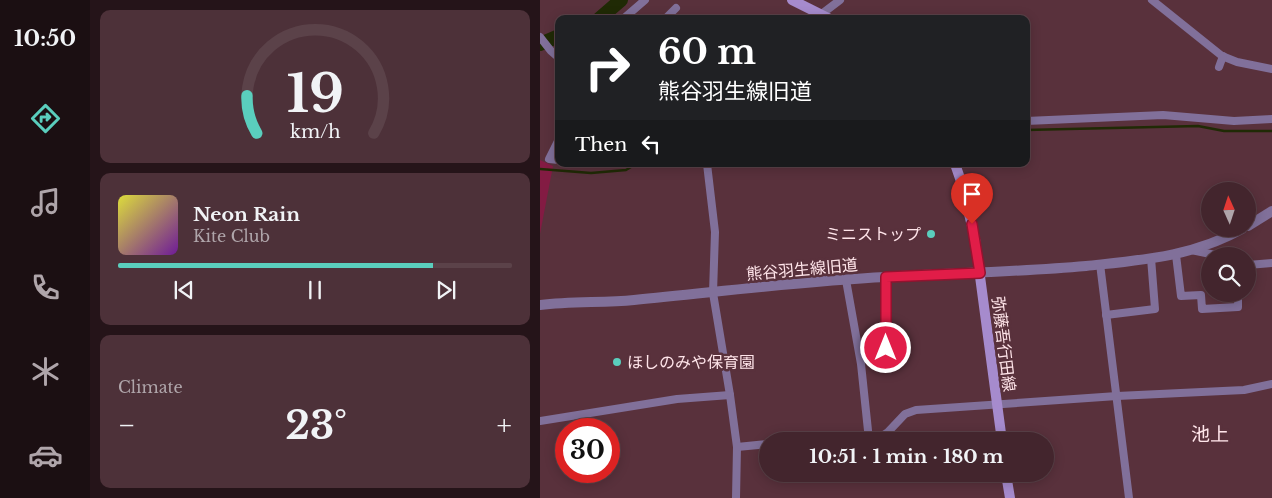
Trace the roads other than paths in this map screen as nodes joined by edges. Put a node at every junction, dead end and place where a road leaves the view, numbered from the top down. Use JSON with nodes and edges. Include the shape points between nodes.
{"nodes":[{"id":1,"x":645,"y":0,"type":"edge"},
{"id":2,"x":792,"y":0,"type":"edge"},
{"id":3,"x":840,"y":0,"type":"edge"},
{"id":4,"x":1152,"y":0,"type":"edge"},
{"id":5,"x":676,"y":8,"type":"dead end"},
{"id":6,"x":628,"y":15,"type":"edge"},
{"id":7,"x":669,"y":15,"type":"edge"},
{"id":8,"x":818,"y":15,"type":"edge"},
{"id":9,"x":824,"y":15,"type":"edge"},
{"id":10,"x":540,"y":37,"type":"edge"},
{"id":11,"x":555,"y":54,"type":"edge"},
{"id":12,"x":1223,"y":56,"type":"junction"},
{"id":13,"x":1219,"y":66,"type":"dead end"},
{"id":14,"x":1272,"y":69,"type":"edge"},
{"id":15,"x":1272,"y":119,"type":"edge"},
{"id":16,"x":1030,"y":122,"type":"edge"},
{"id":17,"x":555,"y":147,"type":"edge"},
{"id":18,"x":555,"y":160,"type":"edge"},
{"id":19,"x":707,"y":167,"type":"edge"},
{"id":20,"x":956,"y":167,"type":"edge"},
{"id":21,"x":1272,"y":211,"type":"edge"},
{"id":22,"x":1256,"y":221,"type":"edge"},
{"id":23,"x":1220,"y":238,"type":"edge"},
{"id":24,"x":1191,"y":250,"type":"junction"},
{"id":25,"x":1201,"y":252,"type":"edge"},
{"id":26,"x":1176,"y":255,"type":"junction"},
{"id":27,"x":1151,"y":258,"type":"junction"},
{"id":28,"x":1272,"y":263,"type":"edge"},
{"id":29,"x":1100,"y":264,"type":"junction"},
{"id":30,"x":1256,"y":264,"type":"edge"},
{"id":31,"x":980,"y":273,"type":"junction"},
{"id":32,"x":886,"y":277,"type":"junction"},
{"id":33,"x":846,"y":280,"type":"junction"},
{"id":34,"x":713,"y":293,"type":"junction"},
{"id":35,"x":1201,"y":295,"type":"edge"},
{"id":36,"x":1202,"y":302,"type":"edge"},
{"id":37,"x":1238,"y":302,"type":"edge"},
{"id":38,"x":540,"y":305,"type":"edge"},
{"id":39,"x":1106,"y":315,"type":"junction"},
{"id":40,"x":886,"y":348,"type":"dead end"},
{"id":41,"x":1272,"y":384,"type":"edge"},
{"id":42,"x":730,"y":395,"type":"junction"},
{"id":43,"x":1117,"y":396,"type":"junction"},
{"id":44,"x":997,"y":405,"type":"junction"},
{"id":45,"x":540,"y":421,"type":"edge"},
{"id":46,"x":868,"y":432,"type":"edge"},
{"id":47,"x":888,"y":432,"type":"edge"},
{"id":48,"x":1001,"y":432,"type":"edge"},
{"id":49,"x":759,"y":445,"type":"edge"},
{"id":50,"x":737,"y":447,"type":"junction"},
{"id":51,"x":1007,"y":482,"type":"edge"},
{"id":52,"x":736,"y":498,"type":"edge"},
{"id":53,"x":1010,"y":498,"type":"edge"},
{"id":54,"x":1129,"y":498,"type":"edge"}],
"edges":[{"from":1,"to":6,"type":"street"},
{"from":2,"to":8,"type":"main road"},
{"from":3,"to":9,"type":"street"},
{"from":4,"to":12,"type":"street"},
{"from":5,"to":7,"type":"street"},
{"from":10,"to":11,"type":"street"},
{"from":12,"to":13,"type":"street"},
{"from":12,"to":14,"type":"street"},
{"from":15,"to":16,"type":"street","via":[[1234,121],[1163,115]]},
{"from":17,"to":18,"type":"street","via":[[549,160]]},
{"from":19,"to":34,"type":"street","via":[[715,232]]},
{"from":20,"to":31,"type":"main road","name":"弥藤吾行田線","via":[[969,210]]},
{"from":21,"to":22,"type":"street"},
{"from":23,"to":24,"type":"street","name":"熊谷羽生線旧道"},
{"from":24,"to":25,"type":"street"},
{"from":24,"to":26,"type":"street","name":"熊谷羽生線旧道"},
{"from":26,"to":27,"type":"street","name":"熊谷羽生線旧道"},
{"from":26,"to":35,"type":"street","via":[[1181,296]]},
{"from":27,"to":29,"type":"street","name":"熊谷羽生線旧道"},
{"from":27,"to":39,"type":"street","via":[[1155,309]]},
{"from":28,"to":30,"type":"street"},
{"from":29,"to":31,"type":"street","name":"熊谷羽生線旧道"},
{"from":29,"to":39,"type":"street"},
{"from":31,"to":32,"type":"street","name":"熊谷羽生線旧道"},
{"from":31,"to":44,"type":"main road","name":"弥藤吾行田線"},
{"from":32,"to":33,"type":"street","name":"熊谷羽生線旧道"},
{"from":32,"to":40,"type":"street"},
{"from":33,"to":34,"type":"street","name":"熊谷羽生線旧道"},
{"from":33,"to":46,"type":"street","via":[[862,364]]},
{"from":34,"to":38,"type":"street","name":"熊谷羽生線旧道"},
{"from":34,"to":42,"type":"street"},
{"from":36,"to":37,"type":"street","via":[[1202,309],[1238,307]]},
{"from":39,"to":43,"type":"street"},
{"from":41,"to":43,"type":"street","via":[[1244,390]]},
{"from":42,"to":45,"type":"street","via":[[677,399]]},
{"from":42,"to":50,"type":"street"},
{"from":43,"to":44,"type":"street"},
{"from":43,"to":54,"type":"street"},
{"from":44,"to":47,"type":"street","via":[[916,410],[905,414]]},
{"from":44,"to":48,"type":"main road","name":"弥藤吾行田線"},
{"from":49,"to":50,"type":"street"},
{"from":50,"to":52,"type":"street"},
{"from":51,"to":53,"type":"main road"}]}
